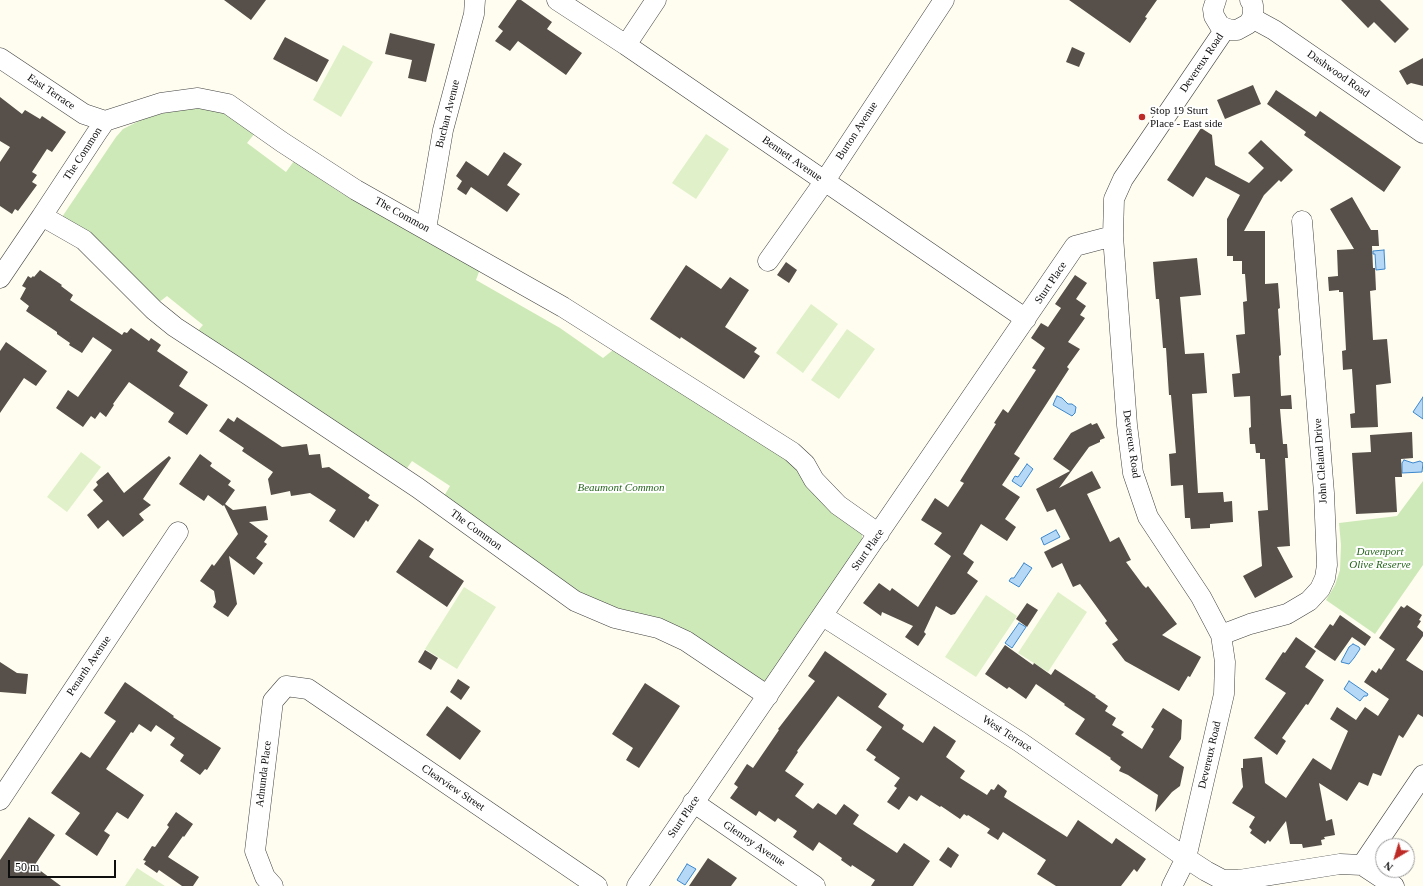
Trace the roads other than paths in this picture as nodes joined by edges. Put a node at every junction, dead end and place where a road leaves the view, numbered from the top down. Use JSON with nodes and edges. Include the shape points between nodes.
{"nodes":[{"id":1,"x":475,"y":0,"type":"edge"},
{"id":2,"x":557,"y":0,"type":"edge"},
{"id":3,"x":656,"y":0,"type":"edge"},
{"id":4,"x":944,"y":0,"type":"edge"},
{"id":5,"x":1211,"y":3,"type":"edge"},
{"id":6,"x":1251,"y":9,"type":"edge"},
{"id":7,"x":1225,"y":28,"type":"junction"},
{"id":8,"x":626,"y":45,"type":"junction"},
{"id":9,"x":5,"y":65,"type":"edge"},
{"id":10,"x":105,"y":121,"type":"junction"},
{"id":11,"x":1423,"y":133,"type":"edge"},
{"id":12,"x":824,"y":182,"type":"junction"},
{"id":13,"x":42,"y":216,"type":"junction"},
{"id":14,"x":1302,"y":221,"type":"dead end"},
{"id":15,"x":426,"y":229,"type":"junction"},
{"id":16,"x":1113,"y":236,"type":"junction"},
{"id":17,"x":768,"y":260,"type":"dead end"},
{"id":18,"x":0,"y":278,"type":"edge"},
{"id":19,"x":1026,"y":320,"type":"junction"},
{"id":20,"x":178,"y":532,"type":"dead end"},
{"id":21,"x":879,"y":534,"type":"junction"},
{"id":22,"x":823,"y":616,"type":"junction"},
{"id":23,"x":1221,"y":635,"type":"junction"},
{"id":24,"x":308,"y":690,"type":"joint"},
{"id":25,"x":768,"y":696,"type":"junction"},
{"id":26,"x":1423,"y":775,"type":"edge"},
{"id":27,"x":0,"y":800,"type":"edge"},
{"id":28,"x":693,"y":802,"type":"junction"},
{"id":29,"x":1186,"y":858,"type":"junction"},
{"id":30,"x":1362,"y":865,"type":"junction"},
{"id":31,"x":273,"y":886,"type":"edge"},
{"id":32,"x":597,"y":886,"type":"edge"},
{"id":33,"x":637,"y":886,"type":"edge"},
{"id":34,"x":816,"y":886,"type":"edge"},
{"id":35,"x":1172,"y":886,"type":"edge"},
{"id":36,"x":1394,"y":886,"type":"edge"}],
"edges":[{"from":1,"to":15,"type":"street","name":"Buchan Avenue","via":[[474,14],[443,130]]},
{"from":2,"to":8,"type":"street","name":"Bennett Avenue"},
{"from":3,"to":8,"type":"street"},
{"from":4,"to":12,"type":"street","name":"Burton Avenue"},
{"from":5,"to":7,"type":"street","via":[[1217,22]]},
{"from":6,"to":7,"type":"street","via":[[1248,24],[1237,30]]},
{"from":6,"to":11,"type":"street","name":"Dashwood Road","via":[[1274,30]]},
{"from":7,"to":16,"type":"street","name":"Devereux Road","via":[[1122,179],[1114,199]]},
{"from":8,"to":12,"type":"street","name":"Bennett Avenue"},
{"from":9,"to":10,"type":"street","name":"East Terrace","via":[[84,114]]},
{"from":10,"to":13,"type":"street","name":"The Common"},
{"from":10,"to":15,"type":"street","name":"The Common","via":[[161,103],[198,98],[228,104],[356,190]]},
{"from":12,"to":17,"type":"street","name":"Burton Avenue"},
{"from":12,"to":19,"type":"street","name":"Bennett Avenue"},
{"from":13,"to":18,"type":"street"},
{"from":13,"to":25,"type":"street","name":"The Common","via":[[84,240],[175,328],[418,488],[575,601],[615,618],[658,628],[686,641]]},
{"from":14,"to":23,"type":"street","name":"John Cleland Drive","via":[[1324,493],[1327,566],[1320,589],[1309,601],[1287,614]]},
{"from":15,"to":21,"type":"street","name":"The Common","via":[[563,307],[792,452],[806,464],[814,480],[838,505]]},
{"from":16,"to":19,"type":"street","name":"Sturt Place","via":[[1075,246]]},
{"from":16,"to":23,"type":"street","name":"Devereux Road","via":[[1133,473],[1148,516],[1201,597]]},
{"from":19,"to":21,"type":"street","name":"Sturt Place"},
{"from":20,"to":27,"type":"street","name":"Penarth Avenue"},
{"from":21,"to":22,"type":"street","name":"Sturt Place"},
{"from":22,"to":25,"type":"street","name":"Sturt Place"},
{"from":22,"to":29,"type":"street","name":"West Terrace","via":[[1020,742]]},
{"from":23,"to":29,"type":"street","name":"Devereux Road","via":[[1225,662],[1224,694]]},
{"from":24,"to":31,"type":"street","name":"Adnunda Place","via":[[286,686],[273,701],[255,851],[265,877]]},
{"from":24,"to":32,"type":"street","name":"Clearview Street"},
{"from":25,"to":28,"type":"street","name":"Sturt Place"},
{"from":26,"to":30,"type":"street"},
{"from":28,"to":33,"type":"street","name":"Sturt Place"},
{"from":28,"to":34,"type":"street","name":"Glenroy Avenue"},
{"from":29,"to":30,"type":"street","name":"West Terrace","via":[[1223,880],[1239,880],[1340,864]]},
{"from":29,"to":35,"type":"street","name":"Devereux Road"},
{"from":30,"to":36,"type":"street"}]}
